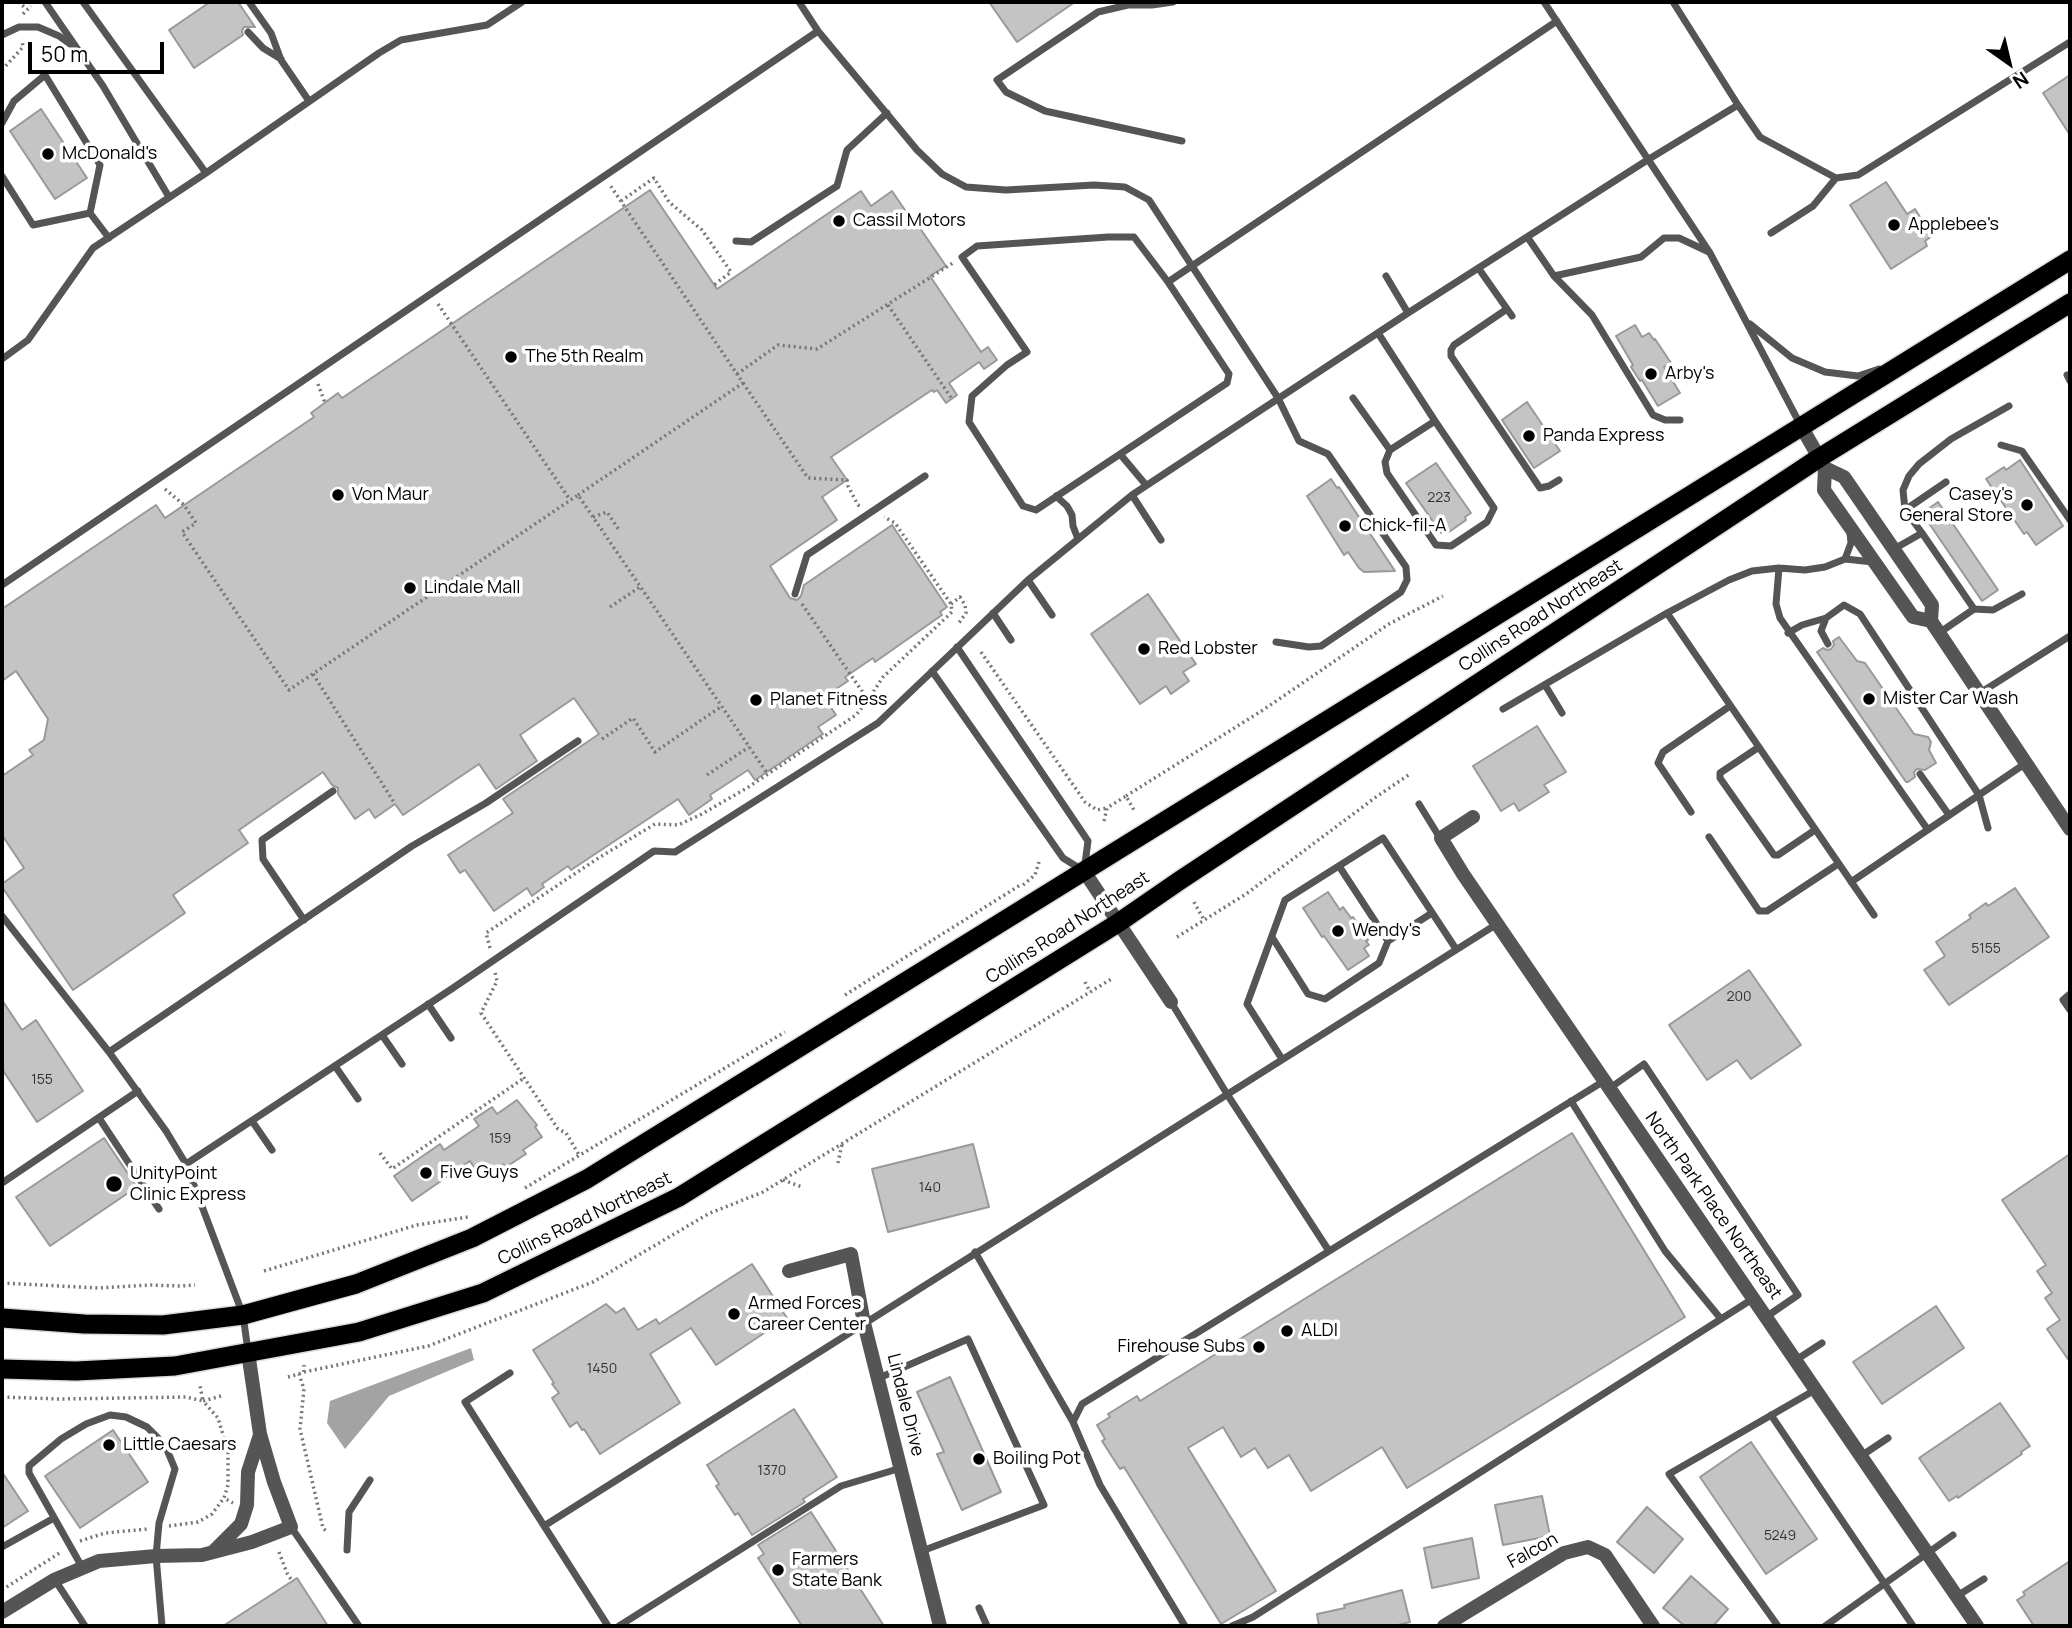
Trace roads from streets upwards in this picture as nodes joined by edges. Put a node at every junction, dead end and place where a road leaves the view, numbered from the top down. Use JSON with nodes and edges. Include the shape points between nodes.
{"nodes":[{"id":1,"x":2070,"y":260,"type":"edge"},
{"id":2,"x":2070,"y":303,"type":"edge"},
{"id":3,"x":1801,"y":426,"type":"junction"},
{"id":4,"x":1822,"y":463,"type":"junction"},
{"id":5,"x":1935,"y":627,"type":"junction"},
{"id":6,"x":1473,"y":817,"type":"dead end"},
{"id":7,"x":2070,"y":829,"type":"edge"},
{"id":8,"x":1084,"y":871,"type":"junction"},
{"id":9,"x":1118,"y":923,"type":"junction"},
{"id":10,"x":1171,"y":1002,"type":"road end"},
{"id":11,"x":789,"y":1271,"type":"dead end"},
{"id":12,"x":2,"y":1318,"type":"edge"},
{"id":13,"x":248,"y":1352,"type":"junction"},
{"id":14,"x":2,"y":1369,"type":"edge"},
{"id":15,"x":260,"y":1434,"type":"junction"},
{"id":16,"x":213,"y":1552,"type":"junction"},
{"id":17,"x":2,"y":1612,"type":"edge"},
{"id":18,"x":940,"y":1626,"type":"edge"},
{"id":19,"x":1444,"y":1626,"type":"edge"},
{"id":20,"x":1653,"y":1626,"type":"edge"},
{"id":21,"x":1977,"y":1626,"type":"edge"}],
"edges":[{"from":1,"to":3,"type":"highway","name":"Collins Road Northeast"},
{"from":2,"to":4,"type":"highway","name":"Collins Road Northeast"},
{"from":3,"to":4,"type":"street"},
{"from":3,"to":8,"type":"highway","name":"Collins Road Northeast"},
{"from":4,"to":5,"type":"street","via":[[1843,477],[1932,604]]},
{"from":4,"to":5,"type":"street","via":[[1824,490],[1913,617]]},
{"from":4,"to":9,"type":"highway","name":"Collins Road Northeast"},
{"from":5,"to":7,"type":"street"},
{"from":6,"to":21,"type":"street","name":"North Park Place Northeast","via":[[1441,838]]},
{"from":8,"to":9,"type":"street"},
{"from":8,"to":12,"type":"highway","name":"Collins Road Northeast","via":[[587,1179],[472,1238],[356,1284],[243,1315],[163,1325]]},
{"from":9,"to":10,"type":"street"},
{"from":9,"to":13,"type":"highway","name":"Collins Road Northeast","via":[[679,1198],[483,1293],[359,1332]]},
{"from":11,"to":18,"type":"street","name":"Lindale Drive","via":[[851,1254]]},
{"from":13,"to":14,"type":"highway","name":"Collins Road Northeast","via":[[175,1366]]},
{"from":13,"to":15,"type":"street"},
{"from":15,"to":16,"type":"street","via":[[248,1472],[241,1524]]},
{"from":15,"to":16,"type":"street","via":[[291,1527]]},
{"from":16,"to":17,"type":"street","via":[[99,1561],[54,1580]]},
{"from":19,"to":20,"type":"street","name":"Falcon","via":[[1564,1553],[1588,1547],[1605,1555]]}]}
